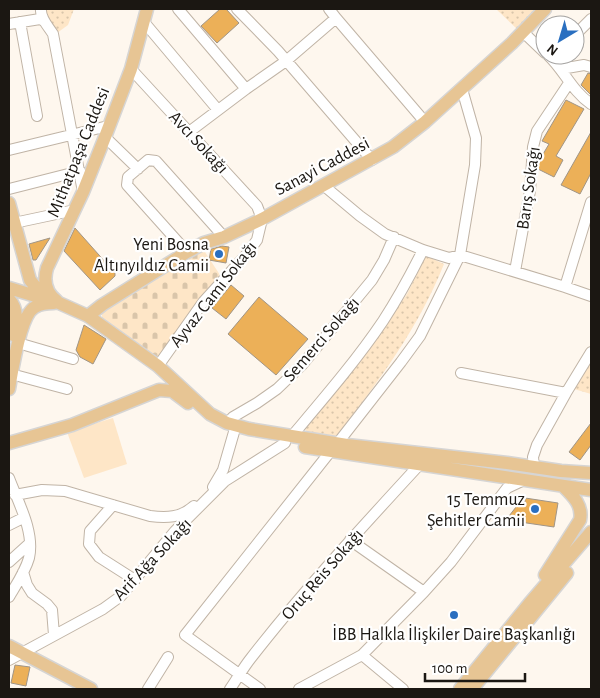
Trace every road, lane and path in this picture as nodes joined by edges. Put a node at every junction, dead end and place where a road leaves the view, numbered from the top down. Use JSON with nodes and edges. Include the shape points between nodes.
{"nodes":[{"id":1,"x":41,"y":9,"type":"edge"},
{"id":2,"x":147,"y":9,"type":"edge"},
{"id":3,"x":178,"y":9,"type":"edge"},
{"id":4,"x":236,"y":9,"type":"edge"},
{"id":5,"x":329,"y":9,"type":"edge"},
{"id":6,"x":545,"y":9,"type":"edge"},
{"id":7,"x":336,"y":18,"type":"junction"},
{"id":8,"x":44,"y":21,"type":"junction"},
{"id":9,"x":20,"y":22,"type":"junction"},
{"id":10,"x":144,"y":22,"type":"junction"},
{"id":11,"x":9,"y":24,"type":"edge"},
{"id":12,"x":523,"y":32,"type":"junction"},
{"id":13,"x":535,"y":43,"type":"edge"},
{"id":14,"x":286,"y":61,"type":"junction"},
{"id":15,"x":589,"y":63,"type":"edge"},
{"id":16,"x":558,"y":65,"type":"edge"},
{"id":17,"x":130,"y":69,"type":"junction"},
{"id":18,"x":562,"y":69,"type":"junction"},
{"id":19,"x":569,"y":83,"type":"junction"},
{"id":20,"x":462,"y":88,"type":"junction"},
{"id":21,"x":246,"y":89,"type":"junction"},
{"id":22,"x":591,"y":104,"type":"edge"},
{"id":23,"x":218,"y":110,"type":"junction"},
{"id":24,"x":37,"y":116,"type":"dead end"},
{"id":25,"x":426,"y":122,"type":"junction"},
{"id":26,"x":107,"y":131,"type":"junction"},
{"id":27,"x":189,"y":132,"type":"junction"},
{"id":28,"x":72,"y":135,"type":"junction"},
{"id":29,"x":9,"y":150,"type":"edge"},
{"id":30,"x":372,"y":160,"type":"junction"},
{"id":31,"x":138,"y":169,"type":"junction"},
{"id":32,"x":80,"y":171,"type":"junction"},
{"id":33,"x":323,"y":185,"type":"junction"},
{"id":34,"x":9,"y":189,"type":"edge"},
{"id":35,"x":83,"y":192,"type":"junction"},
{"id":36,"x":591,"y":202,"type":"edge"},
{"id":37,"x":75,"y":210,"type":"junction"},
{"id":38,"x":10,"y":212,"type":"edge"},
{"id":39,"x":262,"y":219,"type":"junction"},
{"id":40,"x":224,"y":237,"type":"junction"},
{"id":41,"x":394,"y":237,"type":"junction"},
{"id":42,"x":423,"y":250,"type":"junction"},
{"id":43,"x":187,"y":252,"type":"junction"},
{"id":44,"x":460,"y":255,"type":"junction"},
{"id":45,"x":26,"y":270,"type":"junction"},
{"id":46,"x":515,"y":271,"type":"junction"},
{"id":47,"x":565,"y":287,"type":"junction"},
{"id":48,"x":14,"y":292,"type":"edge"},
{"id":49,"x":591,"y":296,"type":"edge"},
{"id":50,"x":59,"y":303,"type":"junction"},
{"id":51,"x":88,"y":316,"type":"junction"},
{"id":52,"x":18,"y":343,"type":"junction"},
{"id":53,"x":591,"y":352,"type":"edge"},
{"id":54,"x":9,"y":355,"type":"edge"},
{"id":55,"x":73,"y":359,"type":"dead end"},
{"id":56,"x":158,"y":366,"type":"junction"},
{"id":57,"x":461,"y":373,"type":"dead end"},
{"id":58,"x":11,"y":374,"type":"junction"},
{"id":59,"x":67,"y":389,"type":"dead end"},
{"id":60,"x":9,"y":390,"type":"edge"},
{"id":61,"x":566,"y":393,"type":"junction"},
{"id":62,"x":147,"y":394,"type":"junction"},
{"id":63,"x":231,"y":427,"type":"junction"},
{"id":64,"x":289,"y":440,"type":"junction"},
{"id":65,"x":11,"y":443,"type":"edge"},
{"id":66,"x":333,"y":448,"type":"junction"},
{"id":67,"x":421,"y":463,"type":"junction"},
{"id":68,"x":534,"y":467,"type":"junction"},
{"id":69,"x":591,"y":473,"type":"edge"},
{"id":70,"x":9,"y":478,"type":"edge"},
{"id":71,"x":507,"y":483,"type":"junction"},
{"id":72,"x":563,"y":486,"type":"junction"},
{"id":73,"x":591,"y":490,"type":"edge"},
{"id":74,"x":15,"y":496,"type":"junction"},
{"id":75,"x":113,"y":505,"type":"junction"},
{"id":76,"x":24,"y":518,"type":"junction"},
{"id":77,"x":9,"y":525,"type":"edge"},
{"id":78,"x":591,"y":532,"type":"edge"},
{"id":79,"x":350,"y":540,"type":"junction"},
{"id":80,"x":30,"y":543,"type":"junction"},
{"id":81,"x":591,"y":544,"type":"edge"},
{"id":82,"x":9,"y":562,"type":"edge"},
{"id":83,"x":23,"y":572,"type":"junction"},
{"id":84,"x":135,"y":580,"type":"junction"},
{"id":85,"x":424,"y":592,"type":"junction"},
{"id":86,"x":9,"y":597,"type":"edge"},
{"id":87,"x":529,"y":604,"type":"junction"},
{"id":88,"x":54,"y":635,"type":"junction"},
{"id":89,"x":9,"y":646,"type":"edge"},
{"id":90,"x":22,"y":652,"type":"junction"},
{"id":91,"x":362,"y":655,"type":"junction"},
{"id":92,"x":168,"y":657,"type":"dead end"},
{"id":93,"x":9,"y":660,"type":"edge"},
{"id":94,"x":240,"y":674,"type":"junction"},
{"id":95,"x":91,"y":689,"type":"edge"},
{"id":96,"x":148,"y":689,"type":"edge"},
{"id":97,"x":230,"y":689,"type":"edge"},
{"id":98,"x":260,"y":689,"type":"edge"},
{"id":99,"x":299,"y":689,"type":"edge"},
{"id":100,"x":403,"y":689,"type":"edge"},
{"id":101,"x":460,"y":689,"type":"edge"},
{"id":102,"x":472,"y":689,"type":"edge"}],
"edges":[{"from":1,"to":8,"type":"street"},
{"from":2,"to":10,"type":"main road","name":"Mithatpaşa Caddesi"},
{"from":3,"to":21,"type":"street"},
{"from":4,"to":14,"type":"street"},
{"from":5,"to":7,"type":"street"},
{"from":6,"to":12,"type":"main road","name":"Sanayi Caddesi"},
{"from":7,"to":14,"type":"street"},
{"from":7,"to":25,"type":"street"},
{"from":8,"to":9,"type":"street"},
{"from":8,"to":28,"type":"street","via":[[53,34]]},
{"from":9,"to":11,"type":"street"},
{"from":9,"to":24,"type":"street"},
{"from":10,"to":17,"type":"main road","name":"Mithatpaşa Caddesi"},
{"from":10,"to":23,"type":"street"},
{"from":12,"to":13,"type":"street"},
{"from":12,"to":20,"type":"main road","name":"Sanayi Caddesi"},
{"from":14,"to":21,"type":"street"},
{"from":14,"to":30,"type":"street"},
{"from":15,"to":18,"type":"street"},
{"from":16,"to":18,"type":"street"},
{"from":17,"to":26,"type":"main road","name":"Mithatpaşa Caddesi"},
{"from":17,"to":27,"type":"street","name":"Avcı Sokağı"},
{"from":18,"to":19,"type":"street"},
{"from":19,"to":22,"type":"street"},
{"from":19,"to":46,"type":"street","name":"Barış Sokağı","via":[[537,131]]},
{"from":20,"to":25,"type":"main road","name":"Sanayi Caddesi"},
{"from":20,"to":44,"type":"street","via":[[476,147]]},
{"from":21,"to":23,"type":"street"},
{"from":23,"to":27,"type":"street"},
{"from":25,"to":30,"type":"main road","name":"Sanayi Caddesi"},
{"from":26,"to":28,"type":"street"},
{"from":26,"to":31,"type":"street"},
{"from":26,"to":35,"type":"main road","name":"Mithatpaşa Caddesi"},
{"from":27,"to":39,"type":"street","name":"Avcı Sokağı","via":[[257,206]]},
{"from":28,"to":29,"type":"street"},
{"from":28,"to":32,"type":"street"},
{"from":30,"to":33,"type":"main road","name":"Sanayi Caddesi"},
{"from":31,"to":40,"type":"street","via":[[148,160],[156,161]]},
{"from":31,"to":43,"type":"street","via":[[128,177],[127,185]]},
{"from":32,"to":34,"type":"street"},
{"from":32,"to":35,"type":"street"},
{"from":33,"to":39,"type":"main road","name":"Sanayi Caddesi"},
{"from":33,"to":41,"type":"street","via":[[360,216]]},
{"from":35,"to":37,"type":"main road","name":"Mithatpaşa Caddesi"},
{"from":36,"to":47,"type":"street"},
{"from":37,"to":38,"type":"street"},
{"from":37,"to":50,"type":"main road","name":"Mithatpaşa Caddesi","via":[[50,258],[44,278],[48,292]]},
{"from":38,"to":45,"type":"main road"},
{"from":39,"to":40,"type":"main road","name":"Sanayi Caddesi"},
{"from":39,"to":56,"type":"street","name":"Ayvaz Cami Sokağı","via":[[257,240],[250,250],[204,301]]},
{"from":40,"to":43,"type":"main road","name":"Sanayi Caddesi"},
{"from":41,"to":42,"type":"street"},
{"from":41,"to":63,"type":"street","name":"Semerci Sokağı","via":[[372,280],[302,365],[277,389],[233,417]]},
{"from":42,"to":44,"type":"street","via":[[449,258]]},
{"from":42,"to":64,"type":"street","name":"Arif Ağa Sokağı","via":[[384,320],[347,371]]},
{"from":43,"to":51,"type":"main road","name":"Sanayi Caddesi"},
{"from":44,"to":46,"type":"street"},
{"from":44,"to":66,"type":"street","via":[[420,336]]},
{"from":45,"to":48,"type":"main road","via":[[22,283]]},
{"from":45,"to":50,"type":"main road","via":[[38,290]]},
{"from":46,"to":47,"type":"street"},
{"from":47,"to":49,"type":"street"},
{"from":48,"to":50,"type":"main road"},
{"from":48,"to":54,"type":"main road","via":[[16,321]]},
{"from":50,"to":51,"type":"main road"},
{"from":50,"to":52,"type":"main road","via":[[33,308],[24,321]]},
{"from":51,"to":56,"type":"main road"},
{"from":52,"to":55,"type":"street"},
{"from":52,"to":58,"type":"main road"},
{"from":53,"to":61,"type":"street"},
{"from":56,"to":62,"type":"main road","via":[[159,374]]},
{"from":56,"to":63,"type":"main road","via":[[210,414]]},
{"from":57,"to":61,"type":"street"},
{"from":58,"to":59,"type":"street"},
{"from":58,"to":60,"type":"main road"},
{"from":61,"to":68,"type":"street","via":[[537,445]]},
{"from":62,"to":63,"type":"main road","via":[[159,390],[172,391],[217,426]]},
{"from":62,"to":65,"type":"main road","via":[[72,425]]},
{"from":63,"to":64,"type":"main road"},
{"from":63,"to":75,"type":"street","via":[[230,449],[218,481],[190,510],[164,518]]},
{"from":64,"to":66,"type":"main road"},
{"from":64,"to":84,"type":"street","name":"Arif Ağa Sokağı","via":[[225,481],[175,531]]},
{"from":66,"to":67,"type":"main road"},
{"from":66,"to":68,"type":"main road"},
{"from":66,"to":94,"type":"street","via":[[185,635]]},
{"from":67,"to":71,"type":"main road"},
{"from":67,"to":79,"type":"street","name":"Oruç Reis Sokağı"},
{"from":68,"to":69,"type":"main road"},
{"from":70,"to":74,"type":"street"},
{"from":71,"to":72,"type":"main road","via":[[524,480]]},
{"from":71,"to":85,"type":"street","via":[[451,562]]},
{"from":72,"to":73,"type":"main road"},
{"from":72,"to":87,"type":"main road","via":[[579,506],[580,520]]},
{"from":74,"to":75,"type":"street","via":[[42,490],[65,491]]},
{"from":74,"to":76,"type":"street"},
{"from":75,"to":84,"type":"street","via":[[90,531],[89,544],[99,557]]},
{"from":76,"to":77,"type":"street"},
{"from":76,"to":80,"type":"street"},
{"from":78,"to":87,"type":"main road"},
{"from":79,"to":85,"type":"street"},
{"from":79,"to":94,"type":"street","name":"Oruç Reis Sokağı"},
{"from":80,"to":82,"type":"street"},
{"from":80,"to":83,"type":"street"},
{"from":81,"to":102,"type":"main road"},
{"from":83,"to":86,"type":"street"},
{"from":83,"to":88,"type":"street","via":[[32,593],[52,610]]},
{"from":84,"to":88,"type":"street","name":"Arif Ağa Sokağı","via":[[103,609]]},
{"from":85,"to":91,"type":"street"},
{"from":87,"to":101,"type":"main road"},
{"from":88,"to":90,"type":"street","name":"Arif Ağa Sokağı"},
{"from":89,"to":90,"type":"main road"},
{"from":90,"to":93,"type":"street","name":"Arif Ağa Sokağı"},
{"from":90,"to":95,"type":"main road"},
{"from":91,"to":99,"type":"street"},
{"from":91,"to":100,"type":"street"},
{"from":92,"to":96,"type":"street"},
{"from":94,"to":97,"type":"street","name":"Oruç Reis Sokağı"},
{"from":94,"to":98,"type":"street"}]}
